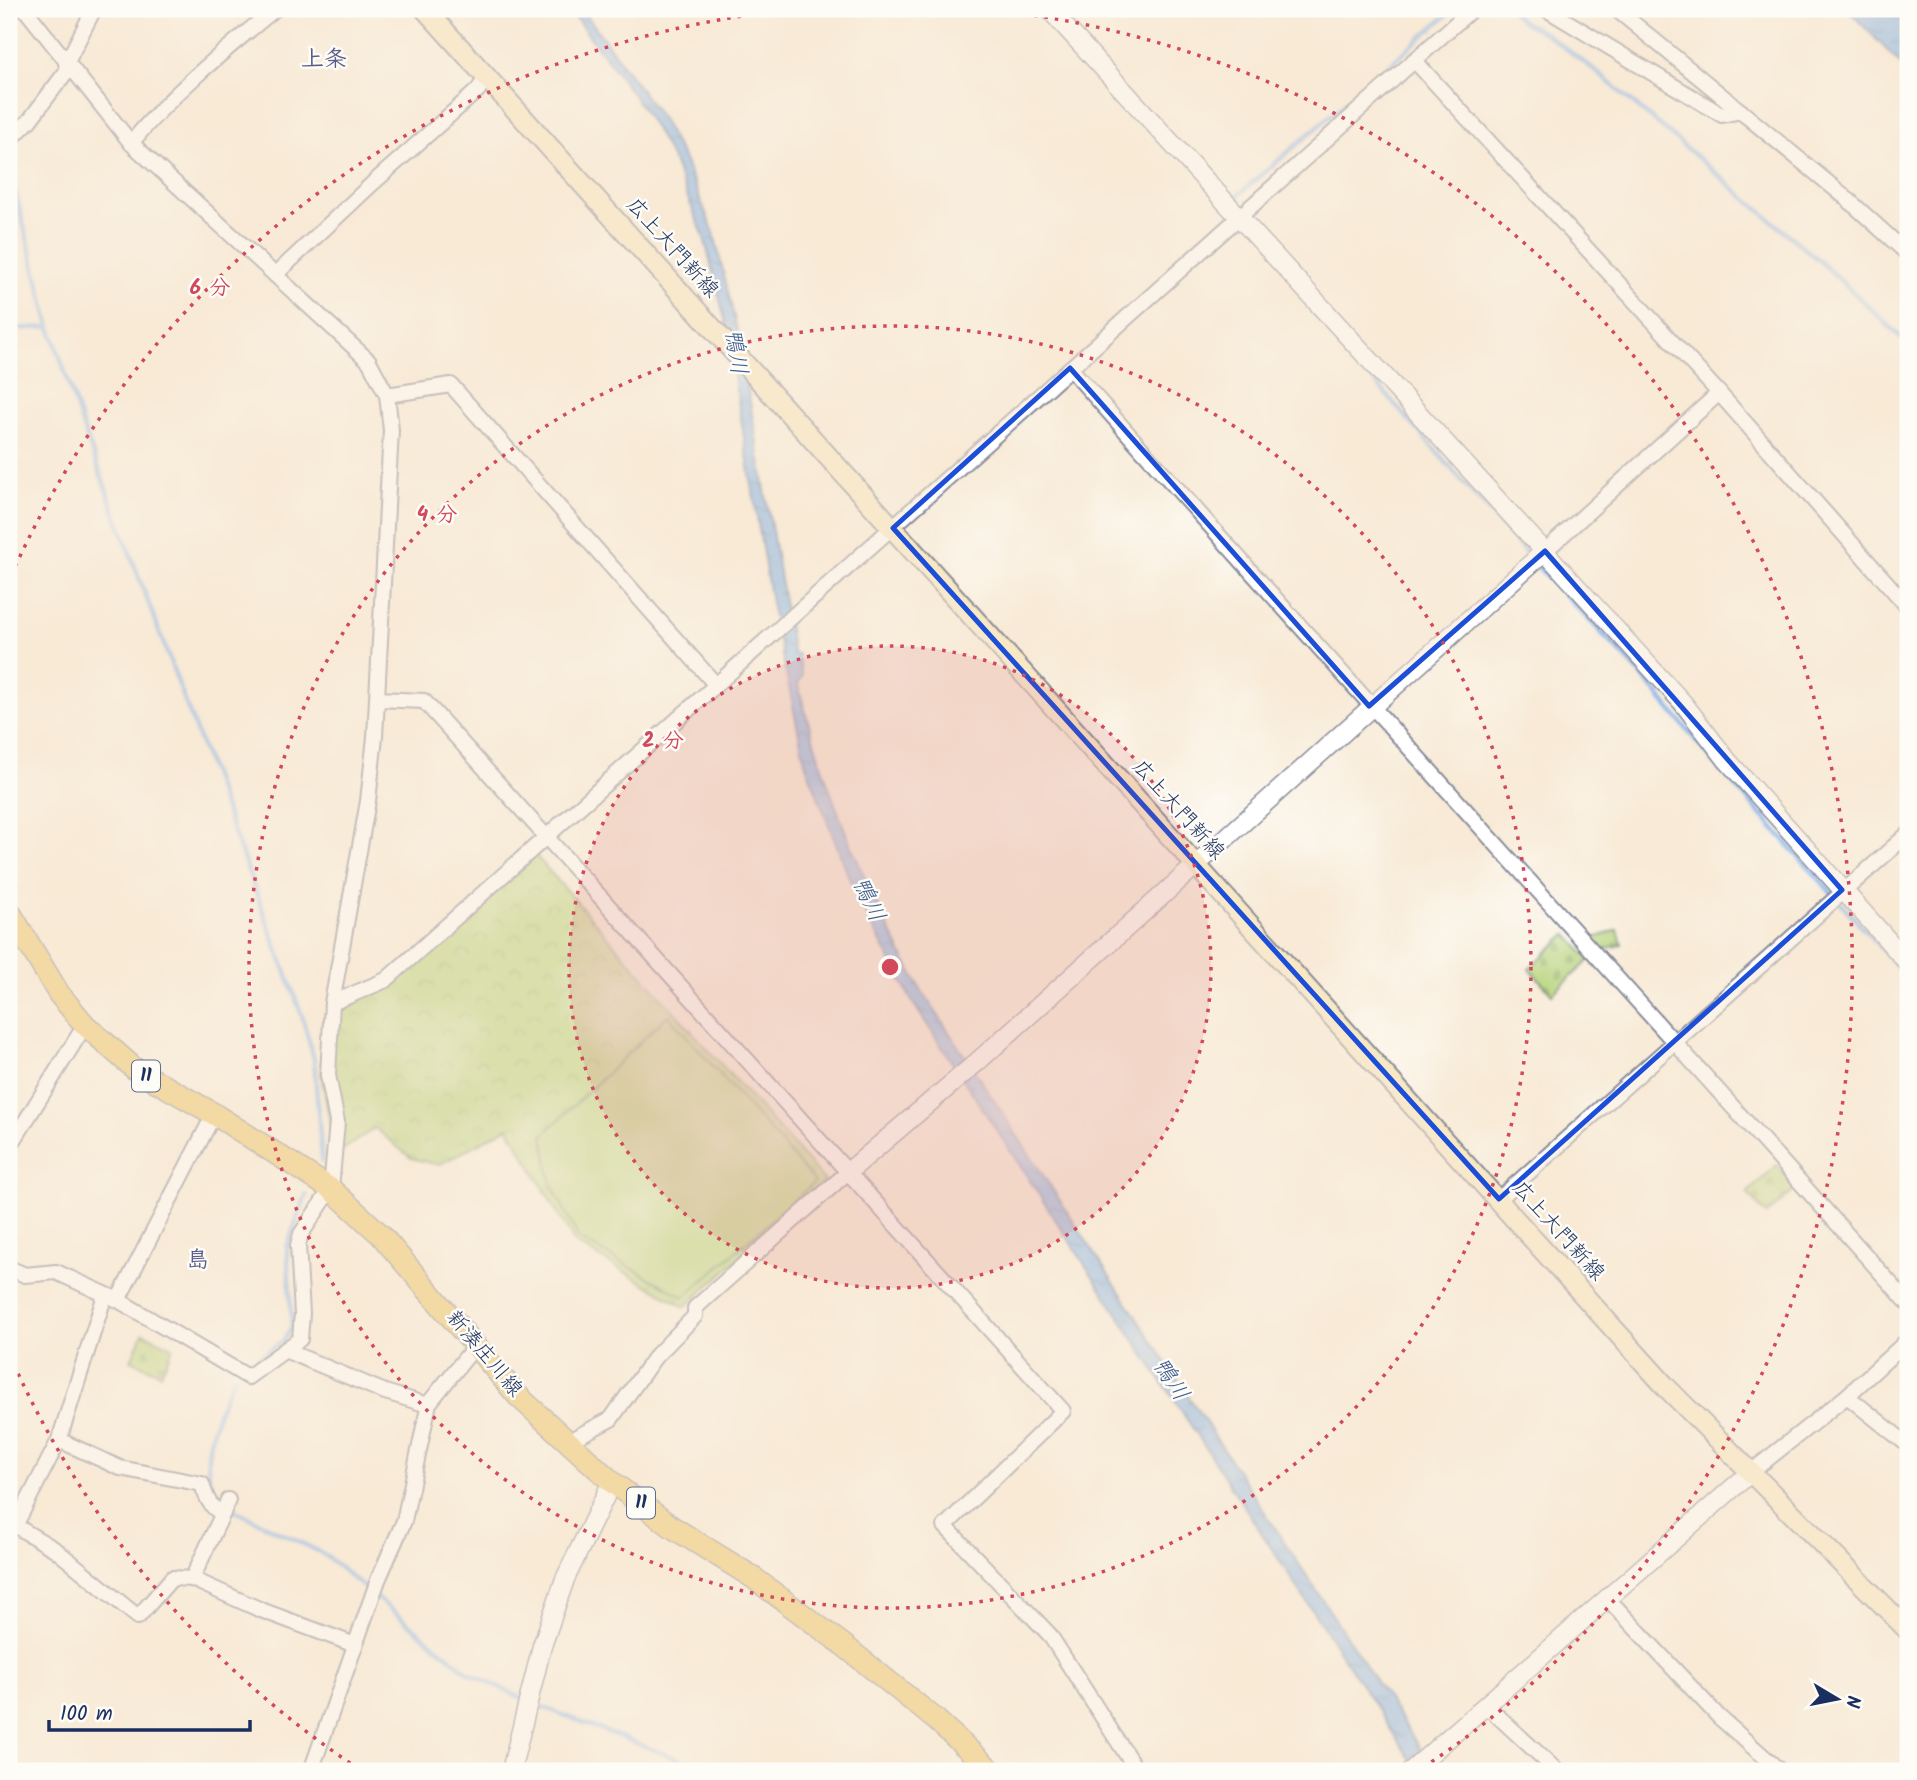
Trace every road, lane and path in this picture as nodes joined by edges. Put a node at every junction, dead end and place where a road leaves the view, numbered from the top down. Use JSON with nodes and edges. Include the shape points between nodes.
{"nodes":[{"id":1,"x":25,"y":9,"type":"edge"},
{"id":2,"x":94,"y":9,"type":"edge"},
{"id":3,"x":425,"y":9,"type":"edge"},
{"id":4,"x":1049,"y":9,"type":"edge"},
{"id":5,"x":1472,"y":9,"type":"edge"},
{"id":6,"x":1546,"y":9,"type":"edge"},
{"id":7,"x":1616,"y":9,"type":"edge"},
{"id":8,"x":267,"y":12,"type":"edge"},
{"id":9,"x":1414,"y":60,"type":"junction"},
{"id":10,"x":68,"y":66,"type":"junction"},
{"id":11,"x":488,"y":75,"type":"junction"},
{"id":12,"x":1741,"y":111,"type":"junction"},
{"id":13,"x":9,"y":141,"type":"edge"},
{"id":14,"x":131,"y":144,"type":"junction"},
{"id":15,"x":1238,"y":216,"type":"junction"},
{"id":16,"x":1908,"y":254,"type":"edge"},
{"id":17,"x":275,"y":275,"type":"junction"},
{"id":18,"x":1070,"y":368,"type":"junction"},
{"id":19,"x":1719,"y":393,"type":"junction"},
{"id":20,"x":387,"y":395,"type":"junction"},
{"id":21,"x":893,"y":527,"type":"junction"},
{"id":22,"x":1545,"y":551,"type":"junction"},
{"id":23,"x":1908,"y":607,"type":"edge"},
{"id":24,"x":716,"y":685,"type":"junction"},
{"id":25,"x":377,"y":699,"type":"junction"},
{"id":26,"x":1369,"y":706,"type":"junction"},
{"id":27,"x":1908,"y":834,"type":"edge"},
{"id":28,"x":546,"y":839,"type":"junction"},
{"id":29,"x":1195,"y":863,"type":"junction"},
{"id":30,"x":1842,"y":890,"type":"junction"},
{"id":31,"x":9,"y":911,"type":"edge"},
{"id":32,"x":1908,"y":964,"type":"edge"},
{"id":33,"x":332,"y":1003,"type":"junction"},
{"id":34,"x":85,"y":1025,"type":"junction"},
{"id":35,"x":1675,"y":1041,"type":"junction"},
{"id":36,"x":214,"y":1114,"type":"junction"},
{"id":37,"x":9,"y":1148,"type":"edge"},
{"id":38,"x":848,"y":1172,"type":"junction"},
{"id":39,"x":331,"y":1189,"type":"junction"},
{"id":40,"x":1499,"y":1199,"type":"junction"},
{"id":41,"x":9,"y":1268,"type":"edge"},
{"id":42,"x":112,"y":1297,"type":"junction"},
{"id":43,"x":1908,"y":1303,"type":"edge"},
{"id":44,"x":1908,"y":1340,"type":"edge"},
{"id":45,"x":476,"y":1345,"type":"junction"},
{"id":46,"x":287,"y":1351,"type":"junction"},
{"id":47,"x":1847,"y":1396,"type":"junction"},
{"id":48,"x":428,"y":1405,"type":"junction"},
{"id":49,"x":59,"y":1440,"type":"junction"},
{"id":50,"x":567,"y":1442,"type":"junction"},
{"id":51,"x":1908,"y":1445,"type":"edge"},
{"id":52,"x":1751,"y":1472,"type":"junction"},
{"id":53,"x":612,"y":1482,"type":"junction"},
{"id":54,"x":13,"y":1523,"type":"edge"},
{"id":55,"x":192,"y":1579,"type":"junction"},
{"id":56,"x":1609,"y":1600,"type":"junction"},
{"id":57,"x":1908,"y":1630,"type":"edge"},
{"id":58,"x":355,"y":1645,"type":"junction"},
{"id":59,"x":1488,"y":1707,"type":"junction"},
{"id":60,"x":310,"y":1771,"type":"edge"},
{"id":61,"x":511,"y":1771,"type":"edge"},
{"id":62,"x":992,"y":1771,"type":"edge"},
{"id":63,"x":1137,"y":1771,"type":"edge"},
{"id":64,"x":1411,"y":1771,"type":"edge"},
{"id":65,"x":1557,"y":1771,"type":"edge"},
{"id":66,"x":1780,"y":1771,"type":"edge"}],
"edges":[{"from":1,"to":10,"type":"street"},
{"from":2,"to":10,"type":"street"},
{"from":3,"to":11,"type":"main road","name":"広上大門新線"},
{"from":4,"to":15,"type":"street"},
{"from":5,"to":9,"type":"street"},
{"from":6,"to":12,"type":"street","via":[[1722,115]]},
{"from":7,"to":12,"type":"street"},
{"from":8,"to":14,"type":"street","via":[[157,112]]},
{"from":9,"to":15,"type":"street"},
{"from":9,"to":19,"type":"street"},
{"from":10,"to":13,"type":"street"},
{"from":10,"to":14,"type":"street"},
{"from":11,"to":17,"type":"street","via":[[478,90]]},
{"from":11,"to":21,"type":"main road","name":"広上大門新線"},
{"from":12,"to":16,"type":"street"},
{"from":14,"to":17,"type":"street"},
{"from":15,"to":18,"type":"street"},
{"from":15,"to":22,"type":"street"},
{"from":17,"to":20,"type":"street","via":[[369,361]]},
{"from":18,"to":21,"type":"street"},
{"from":18,"to":26,"type":"street"},
{"from":19,"to":22,"type":"street"},
{"from":19,"to":23,"type":"street"},
{"from":20,"to":24,"type":"street","via":[[451,386]]},
{"from":20,"to":25,"type":"street","via":[[391,430]]},
{"from":21,"to":24,"type":"street"},
{"from":21,"to":29,"type":"main road","name":"広上大門新線"},
{"from":22,"to":26,"type":"street"},
{"from":22,"to":30,"type":"street","via":[[1683,703]]},
{"from":24,"to":28,"type":"street"},
{"from":25,"to":28,"type":"street","via":[[424,701]]},
{"from":25,"to":33,"type":"street","via":[[368,801]]},
{"from":26,"to":29,"type":"street"},
{"from":26,"to":35,"type":"street"},
{"from":27,"to":30,"type":"street"},
{"from":28,"to":33,"type":"street","via":[[386,980]]},
{"from":28,"to":38,"type":"street"},
{"from":29,"to":38,"type":"street","via":[[976,1063]]},
{"from":29,"to":40,"type":"main road","name":"広上大門新線"},
{"from":30,"to":32,"type":"street"},
{"from":30,"to":35,"type":"street"},
{"from":31,"to":34,"type":"main road","name":"新湊庄川線","number":"11","via":[[59,994]]},
{"from":33,"to":39,"type":"street","via":[[328,1075],[337,1122]]},
{"from":34,"to":36,"type":"main road","name":"新湊庄川線","number":"11","via":[[136,1070]]},
{"from":34,"to":37,"type":"street"},
{"from":35,"to":40,"type":"street"},
{"from":35,"to":43,"type":"street"},
{"from":36,"to":39,"type":"main road","name":"新湊庄川線","number":"11"},
{"from":36,"to":42,"type":"street"},
{"from":38,"to":50,"type":"street","via":[[695,1308],[695,1316],[654,1358],[611,1419]]},
{"from":38,"to":63,"type":"street","via":[[1063,1411],[945,1526],[1049,1634]]},
{"from":39,"to":45,"type":"main road","name":"新湊庄川線","number":"11","via":[[380,1235]]},
{"from":39,"to":46,"type":"street","via":[[298,1245],[300,1339]]},
{"from":40,"to":52,"type":"main road","name":"広上大門新線","via":[[1667,1388]]},
{"from":41,"to":42,"type":"street","via":[[25,1275],[55,1272]]},
{"from":42,"to":46,"type":"street","via":[[248,1377]]},
{"from":42,"to":49,"type":"street"},
{"from":44,"to":47,"type":"street"},
{"from":45,"to":48,"type":"street"},
{"from":45,"to":50,"type":"main road","name":"新湊庄川線","number":"11","via":[[518,1396]]},
{"from":46,"to":48,"type":"street"},
{"from":47,"to":51,"type":"street"},
{"from":47,"to":52,"type":"street"},
{"from":48,"to":58,"type":"street","via":[[404,1521]]},
{"from":49,"to":54,"type":"street"},
{"from":49,"to":55,"type":"street","via":[[120,1468],[202,1484],[217,1511],[225,1506]]},
{"from":50,"to":53,"type":"main road","name":"新湊庄川線","number":"11"},
{"from":52,"to":56,"type":"street"},
{"from":52,"to":57,"type":"main road","name":"広上大門新線"},
{"from":53,"to":61,"type":"street","via":[[565,1579],[542,1646]]},
{"from":53,"to":62,"type":"main road","name":"新湊庄川線","number":"11","via":[[832,1637],[935,1718]]},
{"from":54,"to":55,"type":"street","via":[[56,1550],[138,1617],[172,1578]]},
{"from":55,"to":58,"type":"street"},
{"from":56,"to":59,"type":"street"},
{"from":56,"to":66,"type":"street","via":[[1719,1717]]},
{"from":58,"to":60,"type":"street"},
{"from":59,"to":64,"type":"street"},
{"from":59,"to":65,"type":"street"}]}
